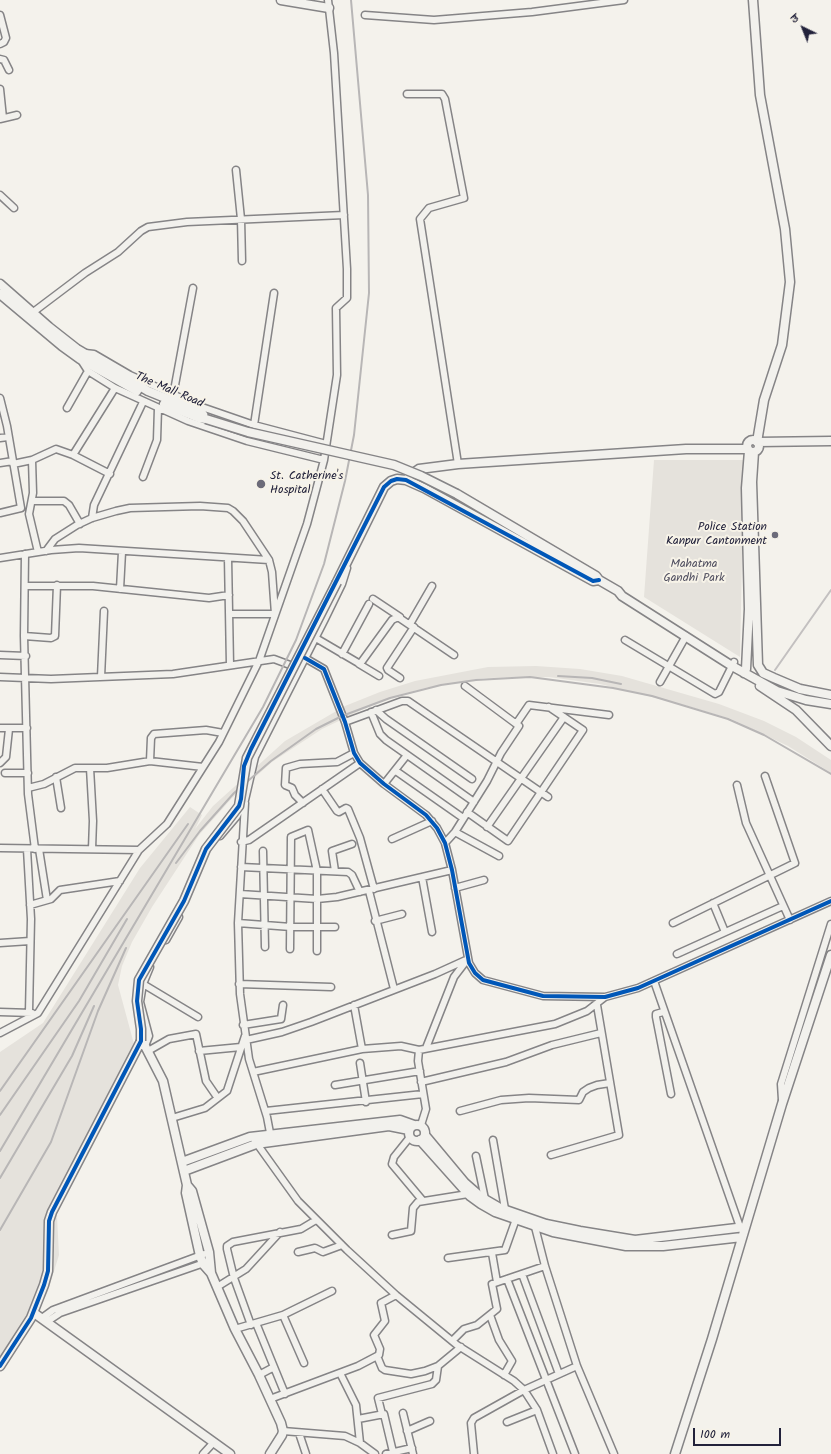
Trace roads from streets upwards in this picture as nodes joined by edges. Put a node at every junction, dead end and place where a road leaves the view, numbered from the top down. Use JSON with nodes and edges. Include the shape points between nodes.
{"nodes":[{"id":1,"x":281,"y":0,"type":"edge"},
{"id":2,"x":624,"y":0,"type":"edge"},
{"id":3,"x":753,"y":0,"type":"edge"},
{"id":4,"x":328,"y":4,"type":"edge"},
{"id":5,"x":0,"y":15,"type":"edge"},
{"id":6,"x":365,"y":15,"type":"dead end"},
{"id":7,"x":1,"y":25,"type":"edge"},
{"id":8,"x":0,"y":44,"type":"edge"},
{"id":9,"x":0,"y":59,"type":"edge"},
{"id":10,"x":9,"y":70,"type":"dead end"},
{"id":11,"x":0,"y":89,"type":"edge"},
{"id":12,"x":407,"y":94,"type":"dead end"},
{"id":13,"x":17,"y":115,"type":"dead end"},
{"id":14,"x":1,"y":118,"type":"edge"},
{"id":15,"x":236,"y":170,"type":"dead end"},
{"id":16,"x":0,"y":195,"type":"edge"},
{"id":17,"x":14,"y":208,"type":"dead end"},
{"id":18,"x":344,"y":215,"type":"junction"},
{"id":19,"x":241,"y":219,"type":"junction"},
{"id":20,"x":242,"y":261,"type":"dead end"},
{"id":21,"x":0,"y":284,"type":"edge"},
{"id":22,"x":193,"y":288,"type":"dead end"},
{"id":23,"x":274,"y":293,"type":"dead end"},
{"id":24,"x":0,"y":294,"type":"edge"},
{"id":25,"x":32,"y":313,"type":"junction"},
{"id":26,"x":81,"y":356,"type":"junction"},
{"id":27,"x":90,"y":365,"type":"junction"},
{"id":28,"x":115,"y":388,"type":"junction"},
{"id":29,"x":173,"y":396,"type":"junction"},
{"id":30,"x":0,"y":398,"type":"edge"},
{"id":31,"x":144,"y":402,"type":"junction"},
{"id":32,"x":67,"y":408,"type":"dead end"},
{"id":33,"x":158,"y":408,"type":"junction"},
{"id":34,"x":254,"y":425,"type":"junction"},
{"id":35,"x":8,"y":436,"type":"junction"},
{"id":36,"x":0,"y":438,"type":"edge"},
{"id":37,"x":831,"y":441,"type":"edge"},
{"id":38,"x":326,"y":444,"type":"junction"},
{"id":39,"x":753,"y":446,"type":"junction"},
{"id":40,"x":73,"y":455,"type":"junction"},
{"id":41,"x":32,"y":460,"type":"junction"},
{"id":42,"x":324,"y":460,"type":"junction"},
{"id":43,"x":13,"y":462,"type":"junction"},
{"id":44,"x":0,"y":463,"type":"edge"},
{"id":45,"x":458,"y":464,"type":"junction"},
{"id":46,"x":110,"y":474,"type":"junction"},
{"id":47,"x":143,"y":477,"type":"dead end"},
{"id":48,"x":406,"y":480,"type":"junction"},
{"id":49,"x":32,"y":501,"type":"junction"},
{"id":50,"x":0,"y":513,"type":"edge"},
{"id":51,"x":92,"y":518,"type":"junction"},
{"id":52,"x":750,"y":521,"type":"junction"},
{"id":53,"x":80,"y":524,"type":"junction"},
{"id":54,"x":46,"y":551,"type":"junction"},
{"id":55,"x":38,"y":552,"type":"junction"},
{"id":56,"x":122,"y":552,"type":"junction"},
{"id":57,"x":353,"y":552,"type":"junction"},
{"id":58,"x":25,"y":554,"type":"junction"},
{"id":59,"x":0,"y":558,"type":"edge"},
{"id":60,"x":228,"y":558,"type":"junction"},
{"id":61,"x":269,"y":560,"type":"junction"},
{"id":62,"x":599,"y":580,"type":"junction"},
{"id":63,"x":57,"y":585,"type":"junction"},
{"id":64,"x":25,"y":586,"type":"junction"},
{"id":65,"x":432,"y":586,"type":"dead end"},
{"id":66,"x":120,"y":589,"type":"junction"},
{"id":67,"x":618,"y":591,"type":"junction"},
{"id":68,"x":229,"y":595,"type":"junction"},
{"id":69,"x":104,"y":611,"type":"dead end"},
{"id":70,"x":230,"y":614,"type":"junction"},
{"id":71,"x":275,"y":614,"type":"junction"},
{"id":72,"x":401,"y":618,"type":"junction"},
{"id":73,"x":412,"y":626,"type":"junction"},
{"id":74,"x":24,"y":636,"type":"junction"},
{"id":75,"x":686,"y":636,"type":"junction"},
{"id":76,"x":314,"y":637,"type":"junction"},
{"id":77,"x":625,"y":640,"type":"dead end"},
{"id":78,"x":342,"y":654,"type":"junction"},
{"id":79,"x":0,"y":655,"type":"edge"},
{"id":80,"x":454,"y":655,"type":"dead end"},
{"id":81,"x":26,"y":656,"type":"junction"},
{"id":82,"x":305,"y":658,"type":"junction"},
{"id":83,"x":259,"y":661,"type":"junction"},
{"id":84,"x":359,"y":664,"type":"junction"},
{"id":85,"x":733,"y":664,"type":"junction"},
{"id":86,"x":230,"y":665,"type":"junction"},
{"id":87,"x":668,"y":667,"type":"junction"},
{"id":88,"x":300,"y":668,"type":"junction"},
{"id":89,"x":745,"y":671,"type":"junction"},
{"id":90,"x":379,"y":676,"type":"dead end"},
{"id":91,"x":101,"y":677,"type":"junction"},
{"id":92,"x":0,"y":678,"type":"edge"},
{"id":93,"x":400,"y":678,"type":"dead end"},
{"id":94,"x":26,"y":679,"type":"junction"},
{"id":95,"x":764,"y":679,"type":"junction"},
{"id":96,"x":660,"y":682,"type":"dead end"},
{"id":97,"x":465,"y":686,"type":"dead end"},
{"id":98,"x":831,"y":695,"type":"edge"},
{"id":99,"x":831,"y":704,"type":"edge"},
{"id":100,"x":549,"y":707,"type":"junction"},
{"id":101,"x":374,"y":711,"type":"junction"},
{"id":102,"x":609,"y":715,"type":"dead end"},
{"id":103,"x":564,"y":717,"type":"junction"},
{"id":104,"x":345,"y":722,"type":"junction"},
{"id":105,"x":516,"y":724,"type":"junction"},
{"id":106,"x":0,"y":728,"type":"edge"},
{"id":107,"x":27,"y":728,"type":"junction"},
{"id":108,"x":9,"y":729,"type":"junction"},
{"id":109,"x":223,"y":733,"type":"junction"},
{"id":110,"x":831,"y":746,"type":"edge"},
{"id":111,"x":354,"y":754,"type":"junction"},
{"id":112,"x":407,"y":755,"type":"junction"},
{"id":113,"x":2,"y":760,"type":"edge"},
{"id":114,"x":150,"y":761,"type":"junction"},
{"id":115,"x":497,"y":761,"type":"junction"},
{"id":116,"x":360,"y":763,"type":"junction"},
{"id":117,"x":203,"y":767,"type":"junction"},
{"id":118,"x":90,"y":768,"type":"junction"},
{"id":119,"x":396,"y":771,"type":"junction"},
{"id":120,"x":5,"y":773,"type":"dead end"},
{"id":121,"x":28,"y":773,"type":"junction"},
{"id":122,"x":765,"y":776,"type":"dead end"},
{"id":123,"x":56,"y":777,"type":"junction"},
{"id":124,"x":521,"y":778,"type":"junction"},
{"id":125,"x":472,"y":779,"type":"dead end"},
{"id":126,"x":384,"y":784,"type":"junction"},
{"id":127,"x":737,"y":785,"type":"dead end"},
{"id":128,"x":28,"y":788,"type":"junction"},
{"id":129,"x":322,"y":789,"type":"junction"},
{"id":130,"x":541,"y":792,"type":"junction"},
{"id":131,"x":548,"y":797,"type":"dead end"},
{"id":132,"x":245,"y":800,"type":"junction"},
{"id":133,"x":474,"y":802,"type":"junction"},
{"id":134,"x":303,"y":803,"type":"junction"},
{"id":135,"x":61,"y":808,"type":"dead end"},
{"id":136,"x":467,"y":812,"type":"junction"},
{"id":137,"x":463,"y":818,"type":"junction"},
{"id":138,"x":432,"y":821,"type":"junction"},
{"id":139,"x":487,"y":827,"type":"junction"},
{"id":140,"x":455,"y":832,"type":"junction"},
{"id":141,"x":392,"y":839,"type":"dead end"},
{"id":142,"x":241,"y":842,"type":"junction"},
{"id":143,"x":444,"y":843,"type":"junction"},
{"id":144,"x":352,"y":844,"type":"dead end"},
{"id":145,"x":0,"y":848,"type":"edge"},
{"id":146,"x":27,"y":849,"type":"junction"},
{"id":147,"x":37,"y":849,"type":"junction"},
{"id":148,"x":92,"y":849,"type":"junction"},
{"id":149,"x":139,"y":850,"type":"junction"},
{"id":150,"x":263,"y":851,"type":"dead end"},
{"id":151,"x":499,"y":856,"type":"dead end"},
{"id":152,"x":241,"y":867,"type":"junction"},
{"id":153,"x":264,"y":868,"type":"junction"},
{"id":154,"x":291,"y":870,"type":"junction"},
{"id":155,"x":452,"y":870,"type":"junction"},
{"id":156,"x":317,"y":871,"type":"junction"},
{"id":157,"x":335,"y":871,"type":"junction"},
{"id":158,"x":769,"y":876,"type":"junction"},
{"id":159,"x":422,"y":877,"type":"junction"},
{"id":160,"x":484,"y":880,"type":"dead end"},
{"id":161,"x":120,"y":881,"type":"junction"},
{"id":162,"x":455,"y":888,"type":"junction"},
{"id":163,"x":371,"y":890,"type":"junction"},
{"id":164,"x":360,"y":892,"type":"junction"},
{"id":165,"x":240,"y":894,"type":"junction"},
{"id":166,"x":264,"y":896,"type":"junction"},
{"id":167,"x":291,"y":898,"type":"junction"},
{"id":168,"x":316,"y":899,"type":"junction"},
{"id":169,"x":47,"y":900,"type":"junction"},
{"id":170,"x":831,"y":901,"type":"edge"},
{"id":171,"x":712,"y":903,"type":"junction"},
{"id":172,"x":30,"y":905,"type":"junction"},
{"id":173,"x":783,"y":906,"type":"junction"},
{"id":174,"x":402,"y":914,"type":"dead end"},
{"id":175,"x":790,"y":920,"type":"junction"},
{"id":176,"x":375,"y":921,"type":"junction"},
{"id":177,"x":238,"y":923,"type":"junction"},
{"id":178,"x":672,"y":923,"type":"dead end"},
{"id":179,"x":831,"y":924,"type":"edge"},
{"id":180,"x":264,"y":925,"type":"junction"},
{"id":181,"x":290,"y":927,"type":"junction"},
{"id":182,"x":316,"y":927,"type":"junction"},
{"id":183,"x":335,"y":927,"type":"dead end"},
{"id":184,"x":432,"y":932,"type":"dead end"},
{"id":185,"x":726,"y":932,"type":"junction"},
{"id":186,"x":30,"y":941,"type":"junction"},
{"id":187,"x":0,"y":943,"type":"edge"},
{"id":188,"x":265,"y":947,"type":"dead end"},
{"id":189,"x":290,"y":949,"type":"dead end"},
{"id":190,"x":317,"y":951,"type":"dead end"},
{"id":191,"x":677,"y":954,"type":"dead end"},
{"id":192,"x":831,"y":955,"type":"edge"},
{"id":193,"x":468,"y":958,"type":"junction"},
{"id":194,"x":654,"y":981,"type":"junction"},
{"id":195,"x":143,"y":984,"type":"junction"},
{"id":196,"x":239,"y":984,"type":"junction"},
{"id":197,"x":331,"y":987,"type":"dead end"},
{"id":198,"x":394,"y":990,"type":"junction"},
{"id":199,"x":605,"y":997,"type":"junction"},
{"id":200,"x":283,"y":1005,"type":"dead end"},
{"id":201,"x":354,"y":1005,"type":"junction"},
{"id":202,"x":597,"y":1005,"type":"junction"},
{"id":203,"x":0,"y":1012,"type":"edge"},
{"id":204,"x":29,"y":1012,"type":"junction"},
{"id":205,"x":663,"y":1012,"type":"junction"},
{"id":206,"x":38,"y":1013,"type":"junction"},
{"id":207,"x":198,"y":1017,"type":"dead end"},
{"id":208,"x":243,"y":1025,"type":"junction"},
{"id":209,"x":0,"y":1033,"type":"edge"},
{"id":210,"x":601,"y":1033,"type":"junction"},
{"id":211,"x":246,"y":1037,"type":"junction"},
{"id":212,"x":144,"y":1046,"type":"junction"},
{"id":213,"x":241,"y":1047,"type":"junction"},
{"id":214,"x":426,"y":1048,"type":"junction"},
{"id":215,"x":362,"y":1049,"type":"junction"},
{"id":216,"x":419,"y":1050,"type":"junction"},
{"id":217,"x":199,"y":1051,"type":"junction"},
{"id":218,"x":360,"y":1063,"type":"dead end"},
{"id":219,"x":420,"y":1071,"type":"junction"},
{"id":220,"x":253,"y":1072,"type":"junction"},
{"id":221,"x":364,"y":1080,"type":"junction"},
{"id":222,"x":421,"y":1082,"type":"junction"},
{"id":223,"x":610,"y":1083,"type":"junction"},
{"id":224,"x":335,"y":1084,"type":"dead end"},
{"id":225,"x":424,"y":1094,"type":"junction"},
{"id":226,"x":671,"y":1094,"type":"dead end"},
{"id":227,"x":217,"y":1097,"type":"junction"},
{"id":228,"x":366,"y":1102,"type":"junction"},
{"id":229,"x":782,"y":1104,"type":"junction"},
{"id":230,"x":266,"y":1111,"type":"junction"},
{"id":231,"x":460,"y":1111,"type":"dead end"},
{"id":232,"x":172,"y":1118,"type":"junction"},
{"id":233,"x":413,"y":1129,"type":"junction"},
{"id":234,"x":271,"y":1138,"type":"junction"},
{"id":235,"x":422,"y":1138,"type":"junction"},
{"id":236,"x":255,"y":1140,"type":"junction"},
{"id":237,"x":493,"y":1140,"type":"dead end"},
{"id":238,"x":550,"y":1155,"type":"dead end"},
{"id":239,"x":476,"y":1156,"type":"dead end"},
{"id":240,"x":182,"y":1162,"type":"junction"},
{"id":241,"x":184,"y":1171,"type":"junction"},
{"id":242,"x":187,"y":1185,"type":"junction"},
{"id":243,"x":468,"y":1194,"type":"junction"},
{"id":244,"x":485,"y":1199,"type":"junction"},
{"id":245,"x":423,"y":1201,"type":"junction"},
{"id":246,"x":505,"y":1209,"type":"junction"},
{"id":247,"x":516,"y":1219,"type":"junction"},
{"id":248,"x":316,"y":1220,"type":"junction"},
{"id":249,"x":533,"y":1222,"type":"junction"},
{"id":250,"x":743,"y":1227,"type":"junction"},
{"id":251,"x":280,"y":1232,"type":"junction"},
{"id":252,"x":392,"y":1235,"type":"dead end"},
{"id":253,"x":742,"y":1237,"type":"junction"},
{"id":254,"x":629,"y":1243,"type":"junction"},
{"id":255,"x":342,"y":1245,"type":"junction"},
{"id":256,"x":298,"y":1252,"type":"dead end"},
{"id":257,"x":492,"y":1253,"type":"junction"},
{"id":258,"x":200,"y":1256,"type":"junction"},
{"id":259,"x":210,"y":1256,"type":"junction"},
{"id":260,"x":448,"y":1258,"type":"dead end"},
{"id":261,"x":203,"y":1264,"type":"junction"},
{"id":262,"x":545,"y":1266,"type":"junction"},
{"id":263,"x":210,"y":1273,"type":"junction"},
{"id":264,"x":522,"y":1274,"type":"junction"},
{"id":265,"x":234,"y":1278,"type":"junction"},
{"id":266,"x":507,"y":1279,"type":"junction"},
{"id":267,"x":497,"y":1282,"type":"junction"},
{"id":268,"x":217,"y":1287,"type":"junction"},
{"id":269,"x":332,"y":1291,"type":"dead end"},
{"id":270,"x":396,"y":1295,"type":"junction"},
{"id":271,"x":34,"y":1313,"type":"junction"},
{"id":272,"x":283,"y":1315,"type":"junction"},
{"id":273,"x":490,"y":1315,"type":"junction"},
{"id":274,"x":45,"y":1320,"type":"junction"},
{"id":275,"x":253,"y":1324,"type":"junction"},
{"id":276,"x":235,"y":1329,"type":"junction"},
{"id":277,"x":452,"y":1340,"type":"junction"},
{"id":278,"x":461,"y":1347,"type":"junction"},
{"id":279,"x":377,"y":1356,"type":"junction"},
{"id":280,"x":304,"y":1363,"type":"dead end"},
{"id":281,"x":0,"y":1366,"type":"edge"},
{"id":282,"x":438,"y":1366,"type":"junction"},
{"id":283,"x":577,"y":1366,"type":"junction"},
{"id":284,"x":274,"y":1367,"type":"junction"},
{"id":285,"x":340,"y":1373,"type":"junction"},
{"id":286,"x":559,"y":1374,"type":"junction"},
{"id":287,"x":259,"y":1375,"type":"junction"},
{"id":288,"x":504,"y":1375,"type":"junction"},
{"id":289,"x":545,"y":1380,"type":"junction"},
{"id":290,"x":524,"y":1390,"type":"junction"},
{"id":291,"x":285,"y":1394,"type":"junction"},
{"id":292,"x":270,"y":1399,"type":"junction"},
{"id":293,"x":537,"y":1410,"type":"junction"},
{"id":294,"x":403,"y":1413,"type":"dead end"},
{"id":295,"x":382,"y":1414,"type":"junction"},
{"id":296,"x":358,"y":1419,"type":"junction"},
{"id":297,"x":430,"y":1421,"type":"dead end"},
{"id":298,"x":507,"y":1422,"type":"dead end"},
{"id":299,"x":283,"y":1431,"type":"junction"},
{"id":300,"x":299,"y":1432,"type":"junction"},
{"id":301,"x":408,"y":1432,"type":"junction"},
{"id":302,"x":214,"y":1442,"type":"junction"},
{"id":303,"x":360,"y":1443,"type":"junction"},
{"id":304,"x":412,"y":1451,"type":"edge"},
{"id":305,"x":393,"y":1452,"type":"junction"},
{"id":306,"x":203,"y":1454,"type":"edge"},
{"id":307,"x":230,"y":1454,"type":"edge"},
{"id":308,"x":270,"y":1454,"type":"edge"},
{"id":309,"x":306,"y":1454,"type":"edge"},
{"id":310,"x":375,"y":1454,"type":"edge"},
{"id":311,"x":386,"y":1454,"type":"edge"},
{"id":312,"x":474,"y":1454,"type":"edge"},
{"id":313,"x":553,"y":1454,"type":"edge"},
{"id":314,"x":575,"y":1454,"type":"edge"},
{"id":315,"x":614,"y":1454,"type":"edge"},
{"id":316,"x":675,"y":1454,"type":"edge"}],
"edges":[{"from":1,"to":4,"type":"street"},
{"from":2,"to":6,"type":"street","via":[[532,12],[434,20]]},
{"from":3,"to":39,"type":"street","via":[[760,95],[785,229],[790,282],[782,345],[764,400]]},
{"from":4,"to":18,"type":"street","via":[[334,53]]},
{"from":5,"to":7,"type":"street"},
{"from":7,"to":8,"type":"street","via":[[6,38]]},
{"from":9,"to":10,"type":"street","via":[[4,60]]},
{"from":11,"to":14,"type":"street"},
{"from":12,"to":45,"type":"street","via":[[442,94],[464,198],[429,208],[420,219]]},
{"from":13,"to":14,"type":"street"},
{"from":15,"to":19,"type":"street"},
{"from":16,"to":17,"type":"street"},
{"from":18,"to":19,"type":"street"},
{"from":18,"to":38,"type":"street","via":[[347,298],[336,308],[336,375]]},
{"from":19,"to":20,"type":"street"},
{"from":19,"to":25,"type":"street","via":[[148,227],[118,252],[73,281]]},
{"from":21,"to":25,"type":"street","name":"The Mall Road"},
{"from":22,"to":29,"type":"street"},
{"from":23,"to":34,"type":"street"},
{"from":24,"to":26,"type":"street","name":"The Mall Road","via":[[46,334]]},
{"from":25,"to":26,"type":"street","name":"The Mall Road"},
{"from":26,"to":27,"type":"street","name":"The Mall Road"},
{"from":26,"to":27,"type":"street"},
{"from":26,"to":29,"type":"street","via":[[94,354]]},
{"from":27,"to":28,"type":"street"},
{"from":27,"to":32,"type":"street"},
{"from":27,"to":62,"type":"street","name":"The Mall Road","bridge":true,"via":[[202,413],[206,418],[248,432],[394,465],[421,476],[457,494]]},
{"from":28,"to":31,"type":"street"},
{"from":28,"to":40,"type":"street"},
{"from":29,"to":34,"type":"street"},
{"from":30,"to":35,"type":"street"},
{"from":31,"to":33,"type":"street"},
{"from":31,"to":46,"type":"street"},
{"from":33,"to":42,"type":"street","via":[[247,441]]},
{"from":33,"to":47,"type":"street","via":[[157,440]]},
{"from":34,"to":38,"type":"street"},
{"from":35,"to":36,"type":"street"},
{"from":35,"to":43,"type":"street"},
{"from":37,"to":39,"type":"street"},
{"from":38,"to":42,"type":"street"},
{"from":39,"to":45,"type":"street","via":[[738,450],[733,448]]},
{"from":39,"to":52,"type":"street","via":[[746,472]]},
{"from":40,"to":41,"type":"street","via":[[56,449]]},
{"from":40,"to":46,"type":"street"},
{"from":41,"to":43,"type":"street"},
{"from":41,"to":49,"type":"street"},
{"from":42,"to":71,"type":"street","via":[[307,524]]},
{"from":43,"to":44,"type":"street"},
{"from":43,"to":50,"type":"street","via":[[21,508]]},
{"from":45,"to":48,"type":"street","via":[[414,471]]},
{"from":46,"to":51,"type":"street","via":[[94,505]]},
{"from":48,"to":57,"type":"street","via":[[391,481],[384,488]]},
{"from":48,"to":62,"type":"street","via":[[593,581]]},
{"from":49,"to":53,"type":"street","via":[[64,501]]},
{"from":49,"to":55,"type":"street","via":[[29,514]]},
{"from":51,"to":53,"type":"street"},
{"from":51,"to":61,"type":"street","via":[[130,508],[228,508],[243,521]]},
{"from":52,"to":89,"type":"street"},
{"from":52,"to":95,"type":"street","via":[[756,660]]},
{"from":53,"to":54,"type":"street","via":[[55,539]]},
{"from":54,"to":55,"type":"street"},
{"from":54,"to":56,"type":"street","via":[[79,548]]},
{"from":55,"to":58,"type":"street"},
{"from":56,"to":60,"type":"street"},
{"from":56,"to":66,"type":"street"},
{"from":57,"to":76,"type":"street","via":[[342,584]]},
{"from":57,"to":212,"type":"street","bridge":true,"via":[[247,758],[239,806],[206,849],[184,901],[139,980],[137,1001]]},
{"from":58,"to":59,"type":"street"},
{"from":58,"to":64,"type":"street"},
{"from":60,"to":61,"type":"street"},
{"from":60,"to":68,"type":"street"},
{"from":61,"to":71,"type":"street"},
{"from":62,"to":67,"type":"street"},
{"from":63,"to":64,"type":"street"},
{"from":63,"to":66,"type":"street"},
{"from":63,"to":74,"type":"street","via":[[55,636]]},
{"from":64,"to":74,"type":"street"},
{"from":65,"to":73,"type":"street"},
{"from":66,"to":68,"type":"street","via":[[209,598]]},
{"from":67,"to":75,"type":"street"},
{"from":67,"to":85,"type":"street","via":[[624,592]]},
{"from":68,"to":70,"type":"street"},
{"from":69,"to":91,"type":"street"},
{"from":70,"to":71,"type":"street"},
{"from":70,"to":86,"type":"street"},
{"from":71,"to":83,"type":"street"},
{"from":72,"to":73,"type":"street"},
{"from":72,"to":78,"type":"street","via":[[371,602]]},
{"from":72,"to":84,"type":"street","via":[[394,617]]},
{"from":73,"to":80,"type":"street"},
{"from":73,"to":93,"type":"street","via":[[387,668]]},
{"from":74,"to":81,"type":"street"},
{"from":75,"to":85,"type":"street"},
{"from":75,"to":87,"type":"street"},
{"from":76,"to":78,"type":"street"},
{"from":76,"to":82,"type":"street"},
{"from":77,"to":87,"type":"street"},
{"from":78,"to":84,"type":"street"},
{"from":79,"to":81,"type":"street"},
{"from":81,"to":94,"type":"street"},
{"from":82,"to":88,"type":"street"},
{"from":82,"to":104,"type":"street","via":[[324,669]]},
{"from":83,"to":86,"type":"street"},
{"from":83,"to":88,"type":"street","via":[[274,659]]},
{"from":83,"to":109,"type":"street"},
{"from":84,"to":90,"type":"street"},
{"from":85,"to":87,"type":"street","via":[[719,692],[715,694]]},
{"from":85,"to":89,"type":"street"},
{"from":86,"to":91,"type":"street","via":[[173,674]]},
{"from":87,"to":96,"type":"street"},
{"from":88,"to":132,"type":"street","via":[[255,756]]},
{"from":89,"to":95,"type":"street"},
{"from":89,"to":110,"type":"street","via":[[768,693],[796,710]]},
{"from":91,"to":94,"type":"street"},
{"from":92,"to":94,"type":"street"},
{"from":94,"to":107,"type":"street"},
{"from":95,"to":98,"type":"street"},
{"from":95,"to":99,"type":"street","via":[[777,692]]},
{"from":97,"to":105,"type":"street"},
{"from":100,"to":102,"type":"street"},
{"from":100,"to":103,"type":"street"},
{"from":100,"to":105,"type":"street","via":[[529,705]]},
{"from":101,"to":104,"type":"street"},
{"from":101,"to":112,"type":"street","via":[[380,734]]},
{"from":101,"to":115,"type":"street","via":[[408,701]]},
{"from":101,"to":125,"type":"street"},
{"from":103,"to":124,"type":"street"},
{"from":103,"to":130,"type":"street","via":[[583,730]]},
{"from":104,"to":111,"type":"street"},
{"from":105,"to":115,"type":"street","via":[[519,726]]},
{"from":106,"to":108,"type":"street"},
{"from":107,"to":108,"type":"street"},
{"from":107,"to":121,"type":"street"},
{"from":108,"to":113,"type":"street","via":[[7,753]]},
{"from":109,"to":114,"type":"street","via":[[206,730],[154,734],[151,738]]},
{"from":109,"to":117,"type":"street"},
{"from":111,"to":116,"type":"street"},
{"from":111,"to":134,"type":"street","via":[[337,762],[300,764],[286,768],[285,786],[292,788]]},
{"from":112,"to":119,"type":"street"},
{"from":112,"to":133,"type":"street"},
{"from":114,"to":117,"type":"street"},
{"from":114,"to":118,"type":"street"},
{"from":115,"to":124,"type":"street"},
{"from":115,"to":133,"type":"street"},
{"from":116,"to":126,"type":"street"},
{"from":116,"to":129,"type":"street"},
{"from":117,"to":149,"type":"street","via":[[167,824]]},
{"from":118,"to":123,"type":"street","via":[[75,768]]},
{"from":118,"to":148,"type":"street"},
{"from":119,"to":126,"type":"street"},
{"from":119,"to":137,"type":"street"},
{"from":120,"to":121,"type":"street"},
{"from":121,"to":128,"type":"street"},
{"from":122,"to":158,"type":"street","via":[[795,864]]},
{"from":123,"to":128,"type":"street","via":[[44,784]]},
{"from":123,"to":135,"type":"street"},
{"from":124,"to":130,"type":"street"},
{"from":124,"to":139,"type":"street"},
{"from":126,"to":138,"type":"street"},
{"from":127,"to":158,"type":"street","via":[[746,823]]},
{"from":128,"to":147,"type":"street"},
{"from":129,"to":134,"type":"street"},
{"from":129,"to":163,"type":"street","via":[[336,811],[348,809],[362,843]]},
{"from":130,"to":131,"type":"street"},
{"from":130,"to":139,"type":"street","via":[[508,841]]},
{"from":132,"to":142,"type":"street"},
{"from":132,"to":195,"type":"street","via":[[237,816],[212,846]]},
{"from":133,"to":136,"type":"street"},
{"from":134,"to":142,"type":"street","via":[[249,840]]},
{"from":136,"to":137,"type":"street"},
{"from":136,"to":139,"type":"street"},
{"from":137,"to":140,"type":"street"},
{"from":138,"to":141,"type":"street"},
{"from":138,"to":143,"type":"street"},
{"from":140,"to":143,"type":"street"},
{"from":140,"to":151,"type":"street"},
{"from":142,"to":152,"type":"street"},
{"from":143,"to":155,"type":"street"},
{"from":144,"to":157,"type":"street","via":[[332,851]]},
{"from":145,"to":146,"type":"street"},
{"from":146,"to":147,"type":"street"},
{"from":146,"to":172,"type":"street"},
{"from":147,"to":148,"type":"street"},
{"from":147,"to":169,"type":"street"},
{"from":148,"to":149,"type":"street"},
{"from":149,"to":161,"type":"street"},
{"from":150,"to":153,"type":"street"},
{"from":152,"to":153,"type":"street"},
{"from":152,"to":165,"type":"street"},
{"from":153,"to":154,"type":"street"},
{"from":153,"to":166,"type":"street"},
{"from":154,"to":156,"type":"street"},
{"from":154,"to":156,"type":"street","via":[[291,837],[308,830]]},
{"from":154,"to":167,"type":"street"},
{"from":155,"to":159,"type":"street"},
{"from":155,"to":162,"type":"street"},
{"from":156,"to":157,"type":"street"},
{"from":156,"to":168,"type":"street"},
{"from":157,"to":164,"type":"street","via":[[350,872]]},
{"from":158,"to":171,"type":"street"},
{"from":158,"to":173,"type":"street"},
{"from":159,"to":163,"type":"street"},
{"from":159,"to":184,"type":"street"},
{"from":160,"to":162,"type":"street"},
{"from":161,"to":169,"type":"street","via":[[58,891]]},
{"from":161,"to":206,"type":"street"},
{"from":162,"to":193,"type":"street"},
{"from":163,"to":164,"type":"street"},
{"from":163,"to":176,"type":"street"},
{"from":164,"to":168,"type":"street"},
{"from":165,"to":166,"type":"street"},
{"from":165,"to":177,"type":"street"},
{"from":166,"to":167,"type":"street"},
{"from":166,"to":180,"type":"street"},
{"from":167,"to":168,"type":"street"},
{"from":167,"to":181,"type":"street"},
{"from":168,"to":182,"type":"street"},
{"from":169,"to":172,"type":"street"},
{"from":170,"to":175,"type":"street"},
{"from":171,"to":178,"type":"street"},
{"from":171,"to":185,"type":"street"},
{"from":172,"to":186,"type":"street"},
{"from":173,"to":175,"type":"street"},
{"from":173,"to":185,"type":"street"},
{"from":174,"to":176,"type":"street"},
{"from":175,"to":194,"type":"street"},
{"from":176,"to":198,"type":"street"},
{"from":177,"to":180,"type":"street"},
{"from":177,"to":196,"type":"street"},
{"from":179,"to":229,"type":"street","via":[[780,1084]]},
{"from":180,"to":181,"type":"street"},
{"from":180,"to":188,"type":"street"},
{"from":181,"to":182,"type":"street"},
{"from":181,"to":189,"type":"street"},
{"from":182,"to":183,"type":"street"},
{"from":182,"to":190,"type":"street"},
{"from":185,"to":191,"type":"street"},
{"from":186,"to":187,"type":"street"},
{"from":186,"to":204,"type":"street"},
{"from":192,"to":229,"type":"street"},
{"from":193,"to":198,"type":"street"},
{"from":193,"to":199,"type":"street","via":[[475,973],[493,984],[543,996]]},
{"from":193,"to":214,"type":"street","via":[[454,976]]},
{"from":194,"to":199,"type":"street"},
{"from":194,"to":205,"type":"street"},
{"from":195,"to":207,"type":"street"},
{"from":195,"to":212,"type":"street","via":[[140,1002],[149,1036]]},
{"from":196,"to":197,"type":"street"},
{"from":196,"to":208,"type":"street"},
{"from":198,"to":201,"type":"street"},
{"from":199,"to":202,"type":"street"},
{"from":200,"to":208,"type":"street","via":[[281,1019]]},
{"from":201,"to":211,"type":"street","via":[[282,1032]]},
{"from":201,"to":215,"type":"street"},
{"from":202,"to":210,"type":"street"},
{"from":202,"to":214,"type":"street","via":[[556,1024],[470,1042]]},
{"from":203,"to":204,"type":"street"},
{"from":204,"to":206,"type":"street"},
{"from":205,"to":226,"type":"street","via":[[656,1014],[656,1017]]},
{"from":205,"to":250,"type":"street"},
{"from":206,"to":209,"type":"street"},
{"from":208,"to":211,"type":"street"},
{"from":210,"to":222,"type":"street","via":[[551,1045],[506,1062]]},
{"from":210,"to":223,"type":"street"},
{"from":211,"to":213,"type":"street"},
{"from":211,"to":220,"type":"street"},
{"from":212,"to":217,"type":"street","via":[[195,1033]]},
{"from":212,"to":232,"type":"street","via":[[163,1081]]},
{"from":212,"to":271,"type":"street","via":[[48,1221],[48,1271]]},
{"from":213,"to":217,"type":"street"},
{"from":213,"to":227,"type":"street","via":[[228,1089]]},
{"from":214,"to":216,"type":"street"},
{"from":215,"to":216,"type":"street","via":[[401,1046]]},
{"from":215,"to":220,"type":"street"},
{"from":216,"to":219,"type":"street","via":[[417,1053]]},
{"from":217,"to":227,"type":"street","via":[[206,1081]]},
{"from":218,"to":221,"type":"street"},
{"from":219,"to":221,"type":"street"},
{"from":219,"to":222,"type":"street"},
{"from":220,"to":230,"type":"street"},
{"from":221,"to":224,"type":"street"},
{"from":221,"to":228,"type":"street"},
{"from":222,"to":225,"type":"street"},
{"from":223,"to":231,"type":"street","via":[[589,1088],[583,1092],[579,1100],[501,1100]]},
{"from":223,"to":238,"type":"street","via":[[619,1135]]},
{"from":225,"to":228,"type":"street"},
{"from":225,"to":233,"type":"street","via":[[426,1109]]},
{"from":227,"to":232,"type":"street","via":[[205,1108]]},
{"from":228,"to":230,"type":"street"},
{"from":229,"to":250,"type":"street"},
{"from":230,"to":234,"type":"street"},
{"from":232,"to":240,"type":"street"},
{"from":233,"to":234,"type":"street","via":[[389,1126]]},
{"from":233,"to":235,"type":"street","via":[[413,1140]]},
{"from":233,"to":235,"type":"street","via":[[425,1130]]},
{"from":233,"to":245,"type":"street","via":[[392,1164]]},
{"from":234,"to":236,"type":"street"},
{"from":235,"to":243,"type":"street"},
{"from":235,"to":244,"type":"street","via":[[465,1183]]},
{"from":236,"to":240,"type":"street"},
{"from":236,"to":241,"type":"street"},
{"from":236,"to":248,"type":"street","via":[[298,1201]]},
{"from":237,"to":246,"type":"street"},
{"from":239,"to":244,"type":"street"},
{"from":240,"to":241,"type":"street"},
{"from":241,"to":242,"type":"street"},
{"from":242,"to":258,"type":"street","via":[[186,1193]]},
{"from":242,"to":259,"type":"street","via":[[192,1191]]},
{"from":243,"to":245,"type":"street"},
{"from":243,"to":247,"type":"street","via":[[495,1212]]},
{"from":244,"to":246,"type":"street"},
{"from":245,"to":252,"type":"street","via":[[414,1205],[411,1231]]},
{"from":246,"to":249,"type":"street"},
{"from":247,"to":249,"type":"street"},
{"from":247,"to":257,"type":"street","via":[[505,1250]]},
{"from":248,"to":251,"type":"street","via":[[301,1229]]},
{"from":248,"to":255,"type":"street"},
{"from":249,"to":254,"type":"street"},
{"from":249,"to":262,"type":"street"},
{"from":250,"to":253,"type":"street"},
{"from":250,"to":254,"type":"street"},
{"from":251,"to":265,"type":"street","via":[[246,1270]]},
{"from":251,"to":265,"type":"street","via":[[229,1244],[227,1249]]},
{"from":253,"to":254,"type":"street","via":[[663,1246]]},
{"from":253,"to":316,"type":"street"},
{"from":255,"to":256,"type":"street","via":[[323,1252],[315,1248]]},
{"from":255,"to":270,"type":"street"},
{"from":257,"to":260,"type":"street"},
{"from":257,"to":267,"type":"street"},
{"from":258,"to":259,"type":"street"},
{"from":258,"to":261,"type":"street"},
{"from":258,"to":274,"type":"street","via":[[53,1310]]},
{"from":259,"to":261,"type":"street"},
{"from":259,"to":263,"type":"street"},
{"from":261,"to":263,"type":"street"},
{"from":261,"to":274,"type":"street"},
{"from":262,"to":264,"type":"street"},
{"from":262,"to":283,"type":"street"},
{"from":263,"to":268,"type":"street"},
{"from":264,"to":266,"type":"street"},
{"from":264,"to":286,"type":"street"},
{"from":265,"to":268,"type":"street"},
{"from":265,"to":275,"type":"street"},
{"from":266,"to":267,"type":"street"},
{"from":266,"to":289,"type":"street"},
{"from":267,"to":273,"type":"street","via":[[491,1285],[498,1308]]},
{"from":268,"to":276,"type":"street"},
{"from":269,"to":272,"type":"street"},
{"from":270,"to":277,"type":"street"},
{"from":270,"to":279,"type":"street","via":[[381,1303],[385,1321],[374,1335],[381,1352]]},
{"from":271,"to":274,"type":"street"},
{"from":271,"to":281,"type":"street"},
{"from":272,"to":275,"type":"street"},
{"from":272,"to":280,"type":"street"},
{"from":273,"to":277,"type":"street","via":[[476,1325],[464,1329]]},
{"from":273,"to":288,"type":"street","via":[[499,1340],[512,1361]]},
{"from":274,"to":302,"type":"street"},
{"from":275,"to":276,"type":"street"},
{"from":275,"to":284,"type":"street"},
{"from":276,"to":287,"type":"street"},
{"from":277,"to":278,"type":"street"},
{"from":278,"to":282,"type":"street"},
{"from":278,"to":288,"type":"street"},
{"from":279,"to":282,"type":"street","via":[[383,1369],[404,1374],[418,1374]]},
{"from":279,"to":285,"type":"street"},
{"from":282,"to":295,"type":"street","via":[[436,1380],[432,1384],[378,1398]]},
{"from":283,"to":286,"type":"street"},
{"from":283,"to":315,"type":"street"},
{"from":284,"to":287,"type":"street"},
{"from":284,"to":291,"type":"street"},
{"from":285,"to":291,"type":"street"},
{"from":285,"to":296,"type":"street","via":[[354,1399]]},
{"from":286,"to":289,"type":"street"},
{"from":287,"to":292,"type":"street"},
{"from":288,"to":290,"type":"street"},
{"from":289,"to":290,"type":"street"},
{"from":289,"to":314,"type":"street"},
{"from":290,"to":293,"type":"street"},
{"from":290,"to":312,"type":"street","via":[[472,1420]]},
{"from":291,"to":292,"type":"street"},
{"from":292,"to":299,"type":"street"},
{"from":293,"to":298,"type":"street"},
{"from":293,"to":313,"type":"street"},
{"from":294,"to":301,"type":"street"},
{"from":295,"to":296,"type":"street"},
{"from":295,"to":305,"type":"street"},
{"from":296,"to":303,"type":"street"},
{"from":297,"to":301,"type":"street"},
{"from":299,"to":300,"type":"street"},
{"from":299,"to":308,"type":"street"},
{"from":300,"to":303,"type":"street","via":[[345,1436]]},
{"from":300,"to":309,"type":"street"},
{"from":301,"to":304,"type":"street"},
{"from":302,"to":306,"type":"street"},
{"from":302,"to":307,"type":"street"},
{"from":303,"to":310,"type":"street"},
{"from":304,"to":305,"type":"street"},
{"from":305,"to":311,"type":"street"}]}
